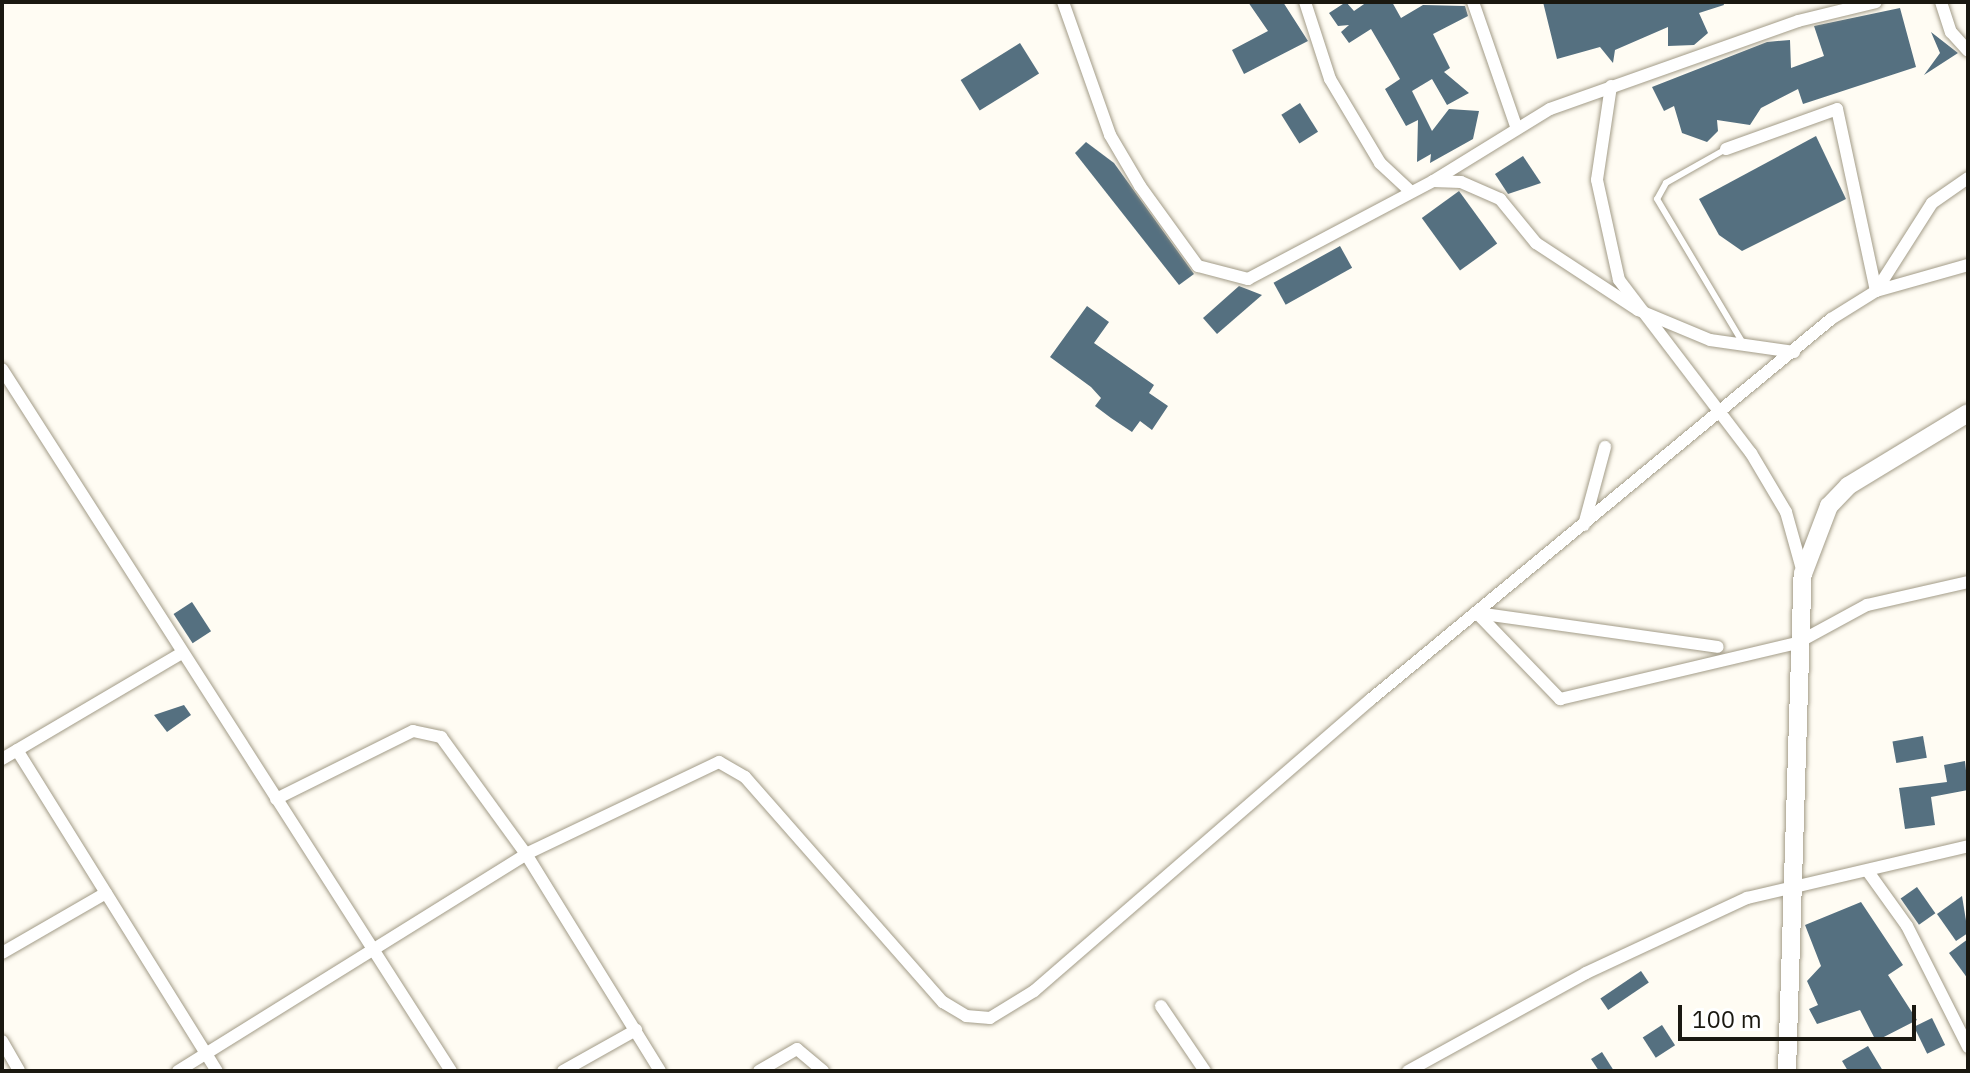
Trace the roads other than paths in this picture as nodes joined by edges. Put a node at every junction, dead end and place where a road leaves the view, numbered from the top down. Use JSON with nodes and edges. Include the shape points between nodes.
{"nodes":[{"id":1,"x":1063,"y":2,"type":"edge"},
{"id":2,"x":1305,"y":2,"type":"edge"},
{"id":3,"x":1473,"y":2,"type":"edge"},
{"id":4,"x":1876,"y":2,"type":"edge"},
{"id":5,"x":1941,"y":2,"type":"edge"},
{"id":6,"x":1968,"y":51,"type":"edge"},
{"id":7,"x":1611,"y":86,"type":"junction"},
{"id":8,"x":1516,"y":126,"type":"junction"},
{"id":9,"x":1726,"y":149,"type":"joint"},
{"id":10,"x":1968,"y":178,"type":"edge"},
{"id":11,"x":1433,"y":181,"type":"junction"},
{"id":12,"x":1410,"y":191,"type":"junction"},
{"id":13,"x":1968,"y":265,"type":"edge"},
{"id":14,"x":1876,"y":291,"type":"junction"},
{"id":15,"x":1638,"y":310,"type":"junction"},
{"id":16,"x":1745,"y":347,"type":"junction"},
{"id":17,"x":1794,"y":352,"type":"junction"},
{"id":18,"x":2,"y":369,"type":"edge"},
{"id":19,"x":1968,"y":413,"type":"edge"},
{"id":20,"x":1716,"y":415,"type":"junction"},
{"id":21,"x":1605,"y":447,"type":"dead end"},
{"id":22,"x":1584,"y":525,"type":"junction"},
{"id":23,"x":1803,"y":574,"type":"junction"},
{"id":24,"x":1968,"y":582,"type":"edge"},
{"id":25,"x":1477,"y":613,"type":"junction"},
{"id":26,"x":1797,"y":643,"type":"junction"},
{"id":27,"x":1718,"y":647,"type":"dead end"},
{"id":28,"x":182,"y":653,"type":"junction"},
{"id":29,"x":17,"y":750,"type":"junction"},
{"id":30,"x":2,"y":759,"type":"edge"},
{"id":31,"x":276,"y":799,"type":"junction"},
{"id":32,"x":1968,"y":846,"type":"edge"},
{"id":33,"x":526,"y":854,"type":"junction"},
{"id":34,"x":1869,"y":873,"type":"junction"},
{"id":35,"x":1796,"y":883,"type":"junction"},
{"id":36,"x":106,"y":893,"type":"junction"},
{"id":37,"x":369,"y":952,"type":"junction"},
{"id":38,"x":2,"y":953,"type":"edge"},
{"id":39,"x":1161,"y":1006,"type":"dead end"},
{"id":40,"x":636,"y":1030,"type":"junction"},
{"id":41,"x":2,"y":1041,"type":"edge"},
{"id":42,"x":1968,"y":1047,"type":"edge"},
{"id":43,"x":206,"y":1053,"type":"junction"},
{"id":44,"x":19,"y":1071,"type":"edge"},
{"id":45,"x":178,"y":1071,"type":"edge"},
{"id":46,"x":217,"y":1071,"type":"edge"},
{"id":47,"x":451,"y":1071,"type":"edge"},
{"id":48,"x":563,"y":1071,"type":"edge"},
{"id":49,"x":660,"y":1071,"type":"edge"},
{"id":50,"x":759,"y":1071,"type":"edge"},
{"id":51,"x":823,"y":1071,"type":"edge"},
{"id":52,"x":1205,"y":1071,"type":"edge"},
{"id":53,"x":1408,"y":1071,"type":"edge"},
{"id":54,"x":1787,"y":1071,"type":"edge"}],
"edges":[{"from":1,"to":12,"type":"street","via":[[1110,135],[1198,266],[1248,279]]},
{"from":2,"to":12,"type":"street","via":[[1330,79],[1380,163]]},
{"from":3,"to":8,"type":"street"},
{"from":4,"to":7,"type":"street","via":[[1798,21]]},
{"from":5,"to":6,"type":"street","via":[[1951,32]]},
{"from":7,"to":8,"type":"street"},
{"from":7,"to":15,"type":"street","via":[[1597,180],[1619,280]]},
{"from":8,"to":11,"type":"street"},
{"from":9,"to":14,"type":"street","via":[[1837,109]]},
{"from":9,"to":16,"type":"lane","via":[[1666,183],[1657,199]]},
{"from":10,"to":14,"type":"street","via":[[1932,203]]},
{"from":11,"to":12,"type":"street"},
{"from":11,"to":15,"type":"street","via":[[1461,182],[1500,199],[1536,243]]},
{"from":13,"to":14,"type":"street"},
{"from":14,"to":17,"type":"street"},
{"from":15,"to":16,"type":"street"},
{"from":15,"to":20,"type":"street"},
{"from":16,"to":17,"type":"street"},
{"from":17,"to":20,"type":"street"},
{"from":18,"to":28,"type":"street"},
{"from":19,"to":23,"type":"street","via":[[1848,486],[1829,506]]},
{"from":20,"to":22,"type":"street"},
{"from":20,"to":23,"type":"street","via":[[1751,453],[1786,512]]},
{"from":21,"to":22,"type":"street"},
{"from":22,"to":25,"type":"street"},
{"from":23,"to":26,"type":"street"},
{"from":24,"to":26,"type":"street","via":[[1867,605]]},
{"from":25,"to":26,"type":"street","via":[[1560,699]]},
{"from":25,"to":27,"type":"street"},
{"from":25,"to":33,"type":"street","via":[[1034,991],[990,1018],[966,1016],[943,1002],[731,765],[695,768]]},
{"from":26,"to":35,"type":"street"},
{"from":28,"to":29,"type":"street"},
{"from":28,"to":31,"type":"street"},
{"from":29,"to":30,"type":"street"},
{"from":29,"to":36,"type":"street"},
{"from":31,"to":33,"type":"street","via":[[413,731],[429,731],[441,737]]},
{"from":31,"to":37,"type":"street"},
{"from":32,"to":34,"type":"street"},
{"from":33,"to":37,"type":"street"},
{"from":33,"to":40,"type":"street"},
{"from":34,"to":35,"type":"street"},
{"from":34,"to":42,"type":"street","via":[[1907,926]]},
{"from":35,"to":53,"type":"street","via":[[1586,973]]},
{"from":35,"to":54,"type":"street"},
{"from":36,"to":38,"type":"street"},
{"from":36,"to":43,"type":"street"},
{"from":37,"to":43,"type":"street"},
{"from":37,"to":47,"type":"street"},
{"from":39,"to":52,"type":"street"},
{"from":40,"to":48,"type":"street"},
{"from":40,"to":49,"type":"street"},
{"from":41,"to":44,"type":"street"},
{"from":43,"to":45,"type":"street"},
{"from":43,"to":46,"type":"street"},
{"from":50,"to":51,"type":"street","via":[[797,1049]]}]}
